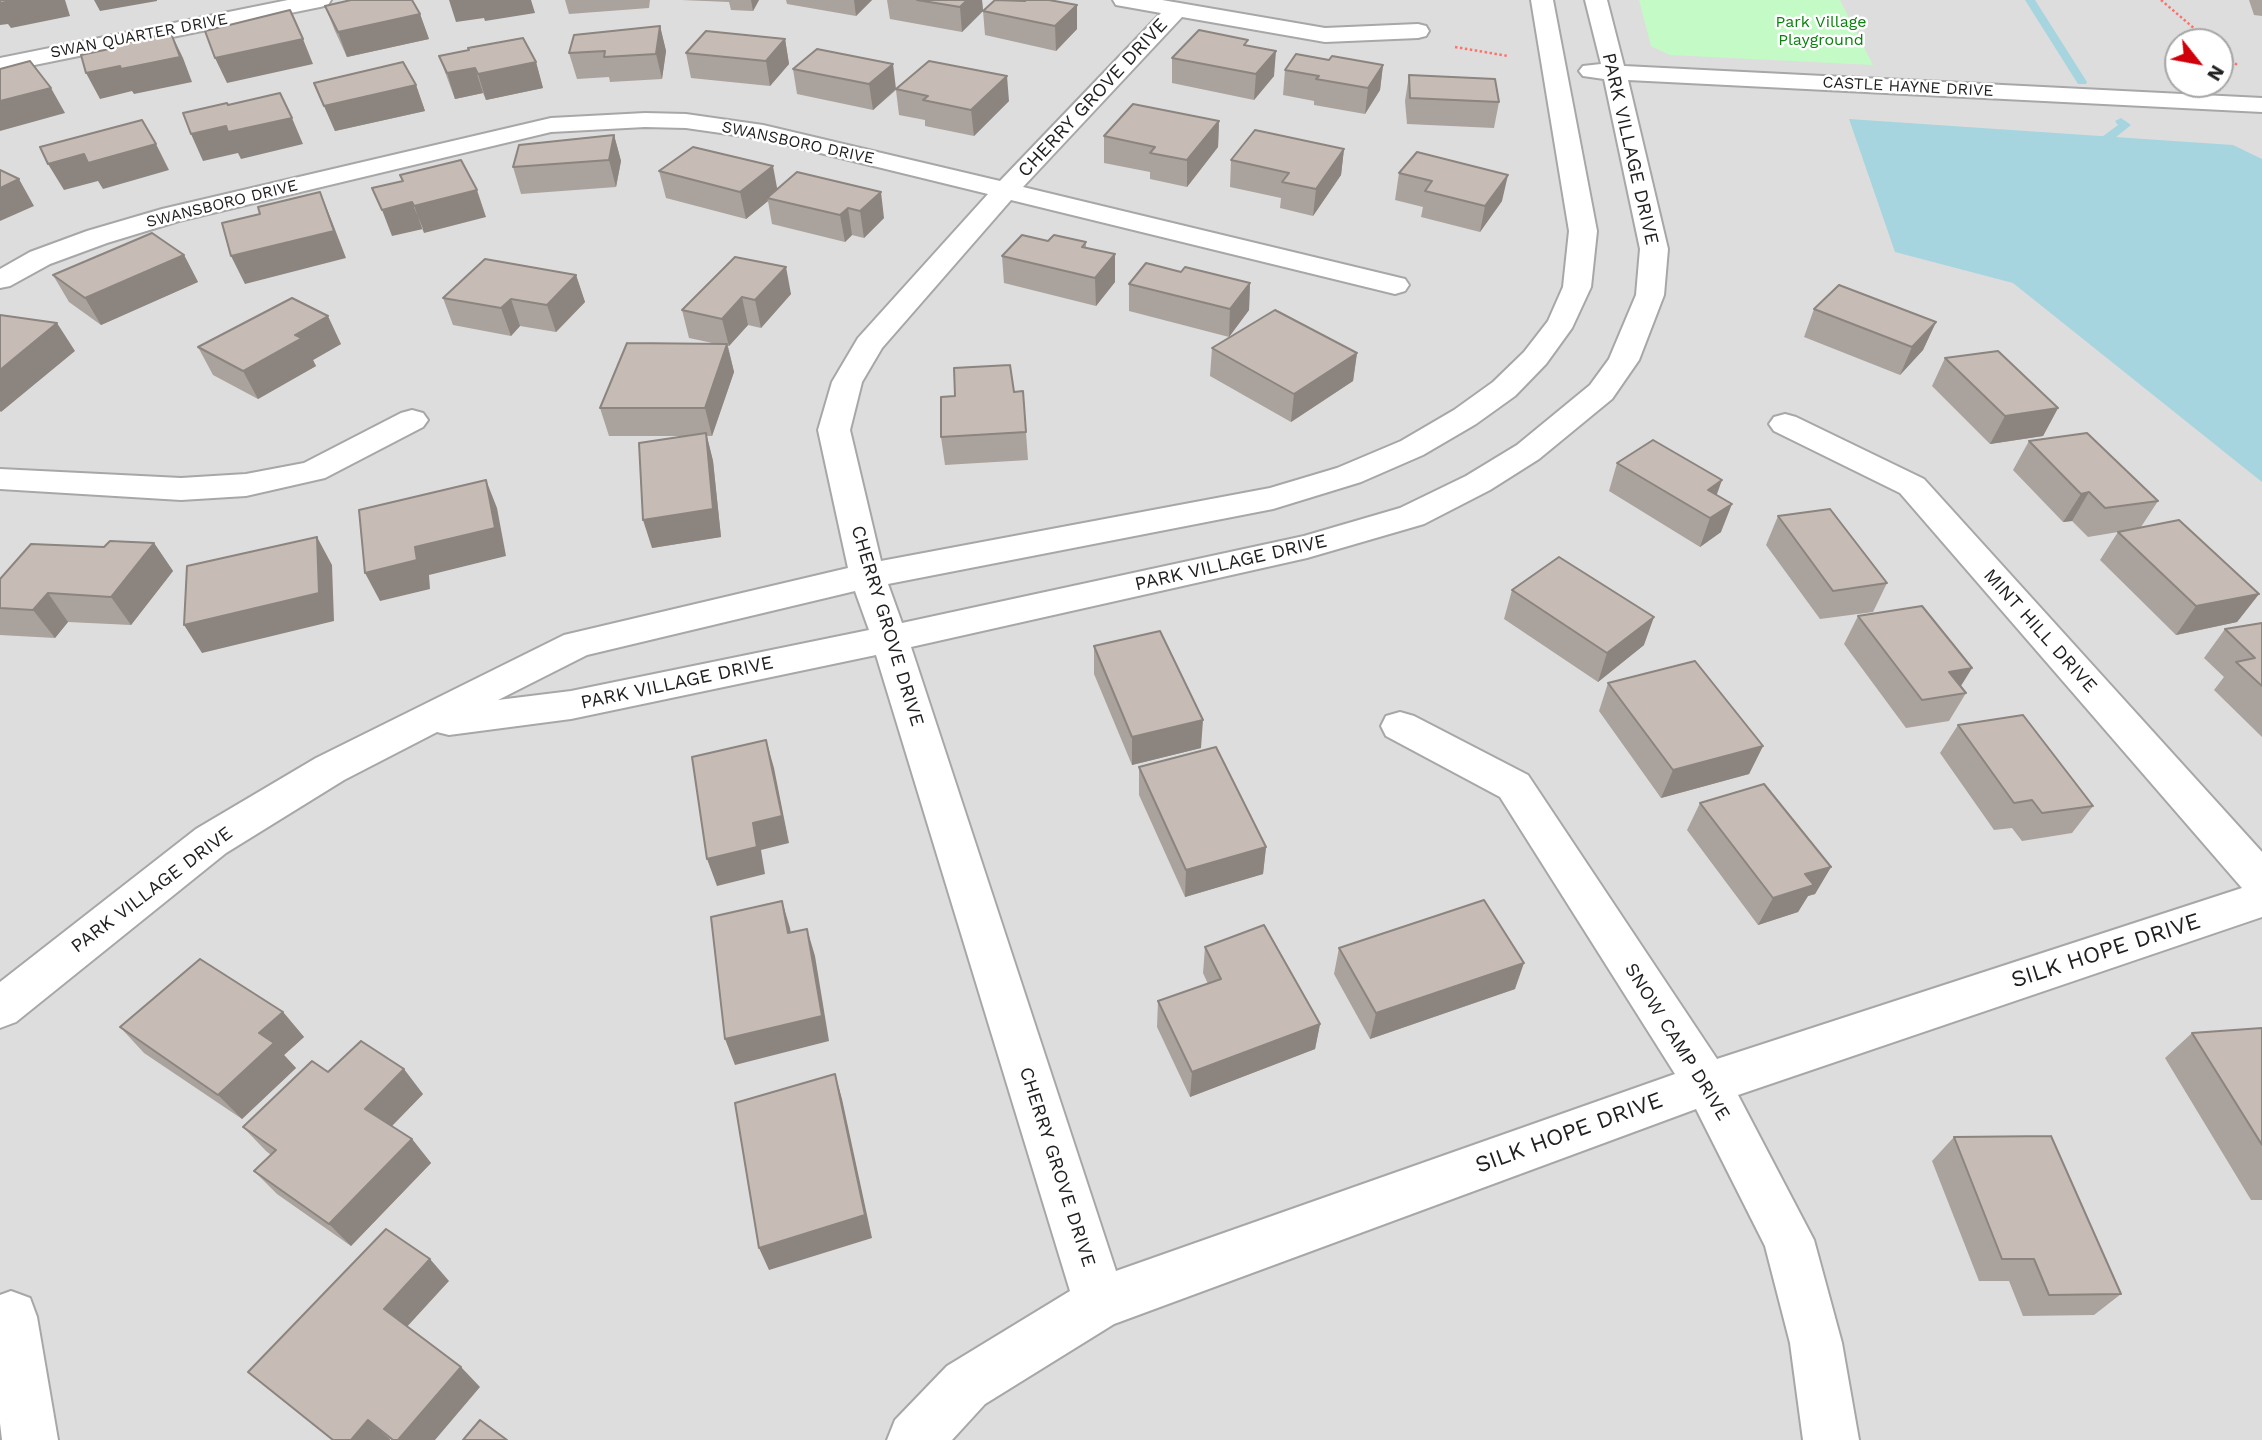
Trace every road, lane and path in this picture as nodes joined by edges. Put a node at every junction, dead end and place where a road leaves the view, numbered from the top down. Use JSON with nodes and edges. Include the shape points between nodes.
{"nodes":[{"id":1,"x":320,"y":0,"type":"edge"},
{"id":2,"x":1124,"y":0,"type":"edge"},
{"id":3,"x":1542,"y":0,"type":"edge"},
{"id":4,"x":1596,"y":0,"type":"edge"},
{"id":5,"x":2161,"y":0,"type":"edge"},
{"id":6,"x":1177,"y":9,"type":"junction"},
{"id":7,"x":2194,"y":28,"type":"edge"},
{"id":8,"x":1418,"y":31,"type":"joint"},
{"id":9,"x":1512,"y":56,"type":"dead end"},
{"id":10,"x":0,"y":65,"type":"edge"},
{"id":11,"x":1554,"y":69,"type":"junction"},
{"id":12,"x":1613,"y":72,"type":"junction"},
{"id":13,"x":2262,"y":105,"type":"edge"},
{"id":14,"x":1005,"y":191,"type":"junction"},
{"id":15,"x":0,"y":280,"type":"edge"},
{"id":16,"x":1395,"y":285,"type":"dead end"},
{"id":17,"x":412,"y":420,"type":"dead end"},
{"id":18,"x":1785,"y":424,"type":"dead end"},
{"id":19,"x":0,"y":479,"type":"edge"},
{"id":20,"x":867,"y":576,"type":"junction"},
{"id":21,"x":890,"y":639,"type":"junction"},
{"id":22,"x":422,"y":724,"type":"junction"},
{"id":23,"x":1400,"y":726,"type":"dead end"},
{"id":24,"x":2262,"y":881,"type":"edge"},
{"id":25,"x":2262,"y":899,"type":"edge"},
{"id":26,"x":0,"y":1008,"type":"edge"},
{"id":27,"x":1707,"y":1084,"type":"junction"},
{"id":28,"x":1100,"y":1303,"type":"junction"},
{"id":29,"x":10,"y":1317,"type":"dead end"},
{"id":30,"x":30,"y":1440,"type":"edge"},
{"id":31,"x":915,"y":1440,"type":"edge"},
{"id":32,"x":1830,"y":1440,"type":"edge"}],
"edges":[{"from":1,"to":10,"type":"street","name":"SWAN QUARTER DRIVE"},
{"from":2,"to":6,"type":"street"},
{"from":3,"to":11,"type":"street","name":"PARK VILLAGE DRIVE"},
{"from":4,"to":12,"type":"street","name":"PARK VILLAGE DRIVE"},
{"from":5,"to":7,"type":"path"},
{"from":6,"to":8,"type":"street","via":[[1325,35]]},
{"from":6,"to":14,"type":"street","name":"CHERRY GROVE DRIVE"},
{"from":8,"to":9,"type":"path","via":[[1460,49]]},
{"from":11,"to":12,"type":"street","name":"CASTLE HAYNE DRIVE"},
{"from":11,"to":20,"type":"street","name":"PARK VILLAGE DRIVE","via":[[1583,231],[1581,265],[1562,322],[1504,389],[1412,448],[1349,475],[1273,498]]},
{"from":12,"to":13,"type":"street","name":"CASTLE HAYNE DRIVE"},
{"from":12,"to":21,"type":"street","name":"PARK VILLAGE DRIVE","via":[[1654,249],[1650,295],[1625,360],[1601,392],[1557,430],[1478,483],[1412,516],[1357,533]]},
{"from":14,"to":15,"type":"street","name":"SWANSBORO DRIVE","via":[[763,132],[686,121],[551,125],[171,215],[40,258]]},
{"from":14,"to":16,"type":"street","name":"SWANSBORO DRIVE"},
{"from":14,"to":20,"type":"street","name":"CHERRY GROVE DRIVE","via":[[869,344],[847,382],[834,430]]},
{"from":17,"to":19,"type":"street","via":[[313,471],[246,485],[181,489]]},
{"from":18,"to":24,"type":"street","name":"MINT HILL DRIVE","via":[[1912,486]]},
{"from":20,"to":21,"type":"street","name":"CHERRY GROVE DRIVE"},
{"from":20,"to":22,"type":"street","name":"PARK VILLAGE DRIVE","via":[[577,644]]},
{"from":21,"to":22,"type":"street","name":"PARK VILLAGE DRIVE","via":[[571,705]]},
{"from":21,"to":28,"type":"street","name":"CHERRY GROVE DRIVE"},
{"from":22,"to":26,"type":"street","name":"PARK VILLAGE DRIVE","via":[[330,769],[211,841]]},
{"from":23,"to":27,"type":"street","name":"SNOW CAMP DRIVE","via":[[1514,786]]},
{"from":25,"to":27,"type":"street","name":"SILK HOPE DRIVE"},
{"from":27,"to":28,"type":"street","name":"SILK HOPE DRIVE"},
{"from":27,"to":32,"type":"street","name":"SNOW CAMP DRIVE","via":[[1789,1240],[1816,1343]]},
{"from":28,"to":31,"type":"street","name":"SILK HOPE DRIVE","via":[[967,1385]]},
{"from":29,"to":30,"type":"street"}]}
